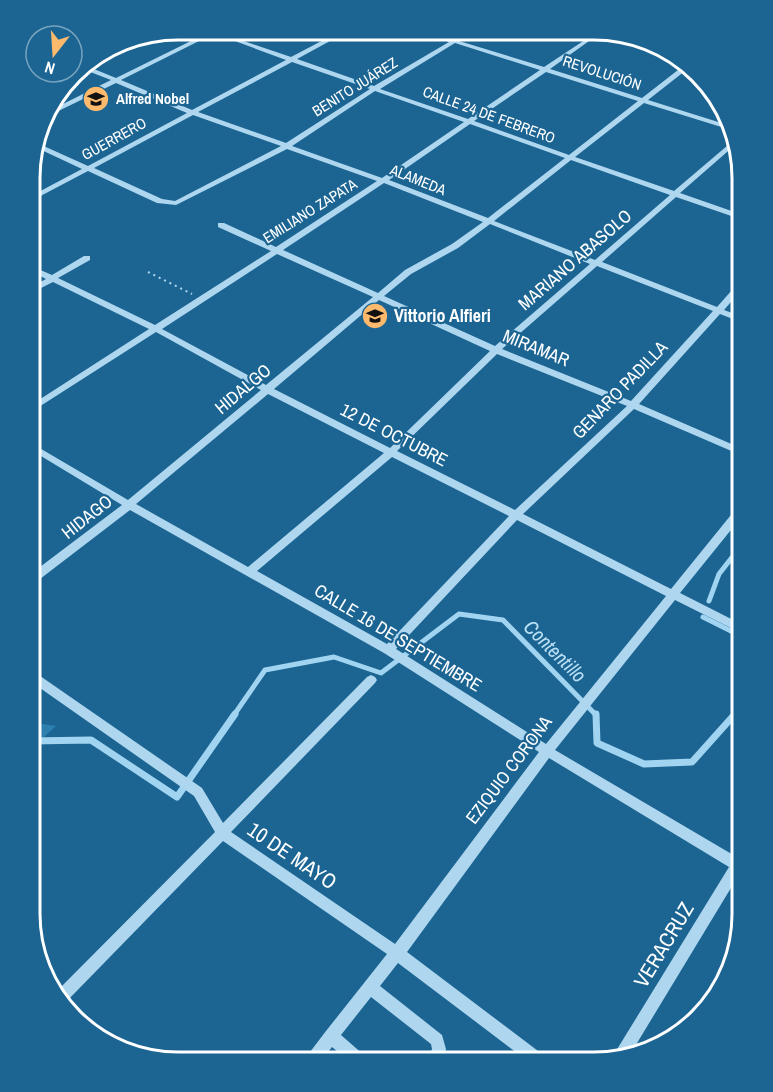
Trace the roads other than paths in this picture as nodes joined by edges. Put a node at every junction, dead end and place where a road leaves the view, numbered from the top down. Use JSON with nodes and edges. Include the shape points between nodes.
{"nodes":[{"id":1,"x":450,"y":40,"type":"edge"},
{"id":2,"x":588,"y":40,"type":"edge"},
{"id":3,"x":196,"y":41,"type":"edge"},
{"id":4,"x":238,"y":41,"type":"edge"},
{"id":5,"x":328,"y":41,"type":"edge"},
{"id":6,"x":455,"y":42,"type":"junction"},
{"id":7,"x":292,"y":60,"type":"junction"},
{"id":8,"x":545,"y":69,"type":"junction"},
{"id":9,"x":93,"y":71,"type":"edge"},
{"id":10,"x":680,"y":71,"type":"edge"},
{"id":11,"x":116,"y":81,"type":"junction"},
{"id":12,"x":373,"y":90,"type":"junction"},
{"id":13,"x":643,"y":100,"type":"junction"},
{"id":14,"x":60,"y":108,"type":"edge"},
{"id":15,"x":191,"y":112,"type":"junction"},
{"id":16,"x":470,"y":121,"type":"junction"},
{"id":17,"x":721,"y":125,"type":"edge"},
{"id":18,"x":287,"y":146,"type":"junction"},
{"id":19,"x":729,"y":148,"type":"edge"},
{"id":20,"x":44,"y":150,"type":"edge"},
{"id":21,"x":568,"y":158,"type":"junction"},
{"id":22,"x":88,"y":169,"type":"junction"},
{"id":23,"x":382,"y":180,"type":"junction"},
{"id":24,"x":40,"y":194,"type":"edge"},
{"id":25,"x":676,"y":195,"type":"junction"},
{"id":26,"x":732,"y":214,"type":"edge"},
{"id":27,"x":488,"y":222,"type":"junction"},
{"id":28,"x":221,"y":225,"type":"dead end"},
{"id":29,"x":275,"y":249,"type":"junction"},
{"id":30,"x":87,"y":258,"type":"dead end"},
{"id":31,"x":596,"y":264,"type":"junction"},
{"id":32,"x":40,"y":273,"type":"edge"},
{"id":33,"x":51,"y":279,"type":"junction"},
{"id":34,"x":40,"y":286,"type":"edge"},
{"id":35,"x":732,"y":294,"type":"edge"},
{"id":36,"x":378,"y":298,"type":"junction"},
{"id":37,"x":717,"y":310,"type":"junction"},
{"id":38,"x":732,"y":316,"type":"edge"},
{"id":39,"x":154,"y":328,"type":"junction"},
{"id":40,"x":496,"y":350,"type":"junction"},
{"id":41,"x":268,"y":390,"type":"junction"},
{"id":42,"x":40,"y":403,"type":"edge"},
{"id":43,"x":633,"y":405,"type":"junction"},
{"id":44,"x":732,"y":448,"type":"edge"},
{"id":45,"x":40,"y":451,"type":"edge"},
{"id":46,"x":391,"y":452,"type":"junction"},
{"id":47,"x":129,"y":505,"type":"junction"},
{"id":48,"x":515,"y":516,"type":"junction"},
{"id":49,"x":732,"y":522,"type":"edge"},
{"id":50,"x":250,"y":572,"type":"junction"},
{"id":51,"x":40,"y":573,"type":"edge"},
{"id":52,"x":675,"y":595,"type":"junction"},
{"id":53,"x":732,"y":624,"type":"edge"},
{"id":54,"x":388,"y":650,"type":"junction"},
{"id":55,"x":371,"y":680,"type":"dead end"},
{"id":56,"x":40,"y":681,"type":"edge"},
{"id":57,"x":547,"y":751,"type":"junction"},
{"id":58,"x":223,"y":834,"type":"junction"},
{"id":59,"x":732,"y":858,"type":"edge"},
{"id":60,"x":732,"y":877,"type":"edge"},
{"id":61,"x":396,"y":953,"type":"junction"},
{"id":62,"x":370,"y":987,"type":"junction"},
{"id":63,"x":67,"y":994,"type":"edge"},
{"id":64,"x":331,"y":1036,"type":"junction"},
{"id":65,"x":626,"y":1048,"type":"edge"},
{"id":66,"x":319,"y":1052,"type":"edge"},
{"id":67,"x":350,"y":1052,"type":"edge"},
{"id":68,"x":438,"y":1052,"type":"edge"},
{"id":69,"x":528,"y":1052,"type":"edge"}],
"edges":[{"from":1,"to":6,"type":"street","name":"REVOLUCIÓN"},
{"from":2,"to":8,"type":"street","name":"EMILIANO ZAPATA"},
{"from":3,"to":11,"type":"street"},
{"from":4,"to":7,"type":"street","name":"CALLE 24 DE FEBRERO"},
{"from":5,"to":7,"type":"street","name":"GUERRERO"},
{"from":6,"to":8,"type":"street","name":"REVOLUCIÓN"},
{"from":6,"to":12,"type":"street","name":"BENITO JUÁREZ"},
{"from":7,"to":12,"type":"street","name":"CALLE 24 DE FEBRERO"},
{"from":7,"to":15,"type":"street","name":"GUERRERO"},
{"from":8,"to":13,"type":"street","name":"REVOLUCIÓN"},
{"from":8,"to":16,"type":"street","name":"EMILIANO ZAPATA"},
{"from":9,"to":11,"type":"street","name":"ALAMEDA"},
{"from":10,"to":13,"type":"street","name":"HIDALGO"},
{"from":11,"to":14,"type":"street"},
{"from":11,"to":15,"type":"street","name":"ALAMEDA"},
{"from":12,"to":16,"type":"street","name":"CALLE 24 DE FEBRERO"},
{"from":12,"to":18,"type":"street","name":"BENITO JUÁREZ"},
{"from":13,"to":17,"type":"street","name":"REVOLUCIÓN"},
{"from":13,"to":21,"type":"street","name":"HIDALGO"},
{"from":15,"to":18,"type":"street","name":"ALAMEDA"},
{"from":15,"to":22,"type":"street","name":"GUERRERO"},
{"from":16,"to":21,"type":"street","name":"CALLE 24 DE FEBRERO"},
{"from":16,"to":23,"type":"street","name":"EMILIANO ZAPATA"},
{"from":18,"to":22,"type":"street","via":[[176,203],[160,201]]},
{"from":18,"to":23,"type":"street","name":"ALAMEDA"},
{"from":19,"to":25,"type":"street","name":"MARIANO ABASOLO"},
{"from":20,"to":22,"type":"street"},
{"from":21,"to":25,"type":"street","name":"CALLE 24 DE FEBRERO"},
{"from":21,"to":27,"type":"street","name":"HIDALGO"},
{"from":22,"to":24,"type":"street","name":"GUERRERO"},
{"from":23,"to":27,"type":"street","name":"ALAMEDA"},
{"from":23,"to":29,"type":"street","name":"EMILIANO ZAPATA"},
{"from":25,"to":26,"type":"street","name":"CALLE 24 DE FEBRERO"},
{"from":25,"to":31,"type":"street","name":"MARIANO ABASOLO"},
{"from":27,"to":31,"type":"street","name":"ALAMEDA"},
{"from":27,"to":36,"type":"street","name":"HIDALGO","via":[[408,272]]},
{"from":28,"to":29,"type":"street","name":"MIRAMAR"},
{"from":29,"to":36,"type":"street","name":"MIRAMAR"},
{"from":29,"to":39,"type":"street","name":"EMILIANO ZAPATA"},
{"from":30,"to":33,"type":"street"},
{"from":31,"to":37,"type":"street","name":"ALAMEDA"},
{"from":31,"to":40,"type":"street","name":"MARIANO ABASOLO"},
{"from":32,"to":33,"type":"street","name":"12 DE OCTUBRE"},
{"from":33,"to":34,"type":"street"},
{"from":33,"to":39,"type":"street","name":"12 DE OCTUBRE"},
{"from":35,"to":37,"type":"street","name":"GENARO PADILLA"},
{"from":36,"to":40,"type":"street","name":"MIRAMAR"},
{"from":36,"to":41,"type":"street","name":"HIDALGO"},
{"from":37,"to":38,"type":"street","name":"ALAMEDA"},
{"from":37,"to":43,"type":"street","name":"GENARO PADILLA"},
{"from":39,"to":41,"type":"street","name":"12 DE OCTUBRE"},
{"from":39,"to":42,"type":"street","name":"EMILIANO ZAPATA"},
{"from":40,"to":43,"type":"street","name":"MIRAMAR"},
{"from":40,"to":46,"type":"street","name":"MARIANO ABASOLO"},
{"from":41,"to":46,"type":"street","name":"12 DE OCTUBRE"},
{"from":41,"to":47,"type":"street","name":"HIDALGO"},
{"from":43,"to":44,"type":"street","name":"MIRAMAR"},
{"from":43,"to":48,"type":"street","name":"GENARO PADILLA"},
{"from":45,"to":47,"type":"street","name":"CALLE 16 DE SEPTIEMBRE"},
{"from":46,"to":48,"type":"street","name":"12 DE OCTUBRE"},
{"from":46,"to":50,"type":"street","name":"MARIANO ABASOLO"},
{"from":47,"to":50,"type":"street","name":"CALLE 16 DE SEPTIEMBRE"},
{"from":47,"to":51,"type":"street","name":"HIDAGO"},
{"from":48,"to":52,"type":"street","name":"12 DE OCTUBRE"},
{"from":48,"to":54,"type":"street","name":"GENARO PADILLA"},
{"from":49,"to":52,"type":"street","name":"EZIQUIO CORONA"},
{"from":50,"to":54,"type":"street","name":"CALLE 16 DE SEPTIEMBRE"},
{"from":52,"to":53,"type":"street","name":"12 DE OCTUBRE"},
{"from":52,"to":57,"type":"street","name":"EZIQUIO CORONA"},
{"from":54,"to":57,"type":"street","name":"CALLE 16 DE SEPTIEMBRE"},
{"from":55,"to":58,"type":"street"},
{"from":56,"to":58,"type":"street","name":"10 DE MAYO","via":[[198,792]]},
{"from":57,"to":59,"type":"street","name":"CALLE 16 DE SEPTIEMBRE"},
{"from":57,"to":61,"type":"street","name":"EZIQUIO CORONA"},
{"from":58,"to":61,"type":"street","name":"10 DE MAYO"},
{"from":58,"to":63,"type":"street"},
{"from":60,"to":65,"type":"street","name":"VERACRUZ"},
{"from":61,"to":62,"type":"street","name":"EZIQUIO CORONA"},
{"from":61,"to":69,"type":"street","name":"10 DE MAYO"},
{"from":62,"to":64,"type":"street","name":"EZIQUIO CORONA"},
{"from":62,"to":68,"type":"street","via":[[437,1040]]},
{"from":64,"to":66,"type":"street","name":"EZIQUIO CORONA"},
{"from":64,"to":67,"type":"street"}]}
